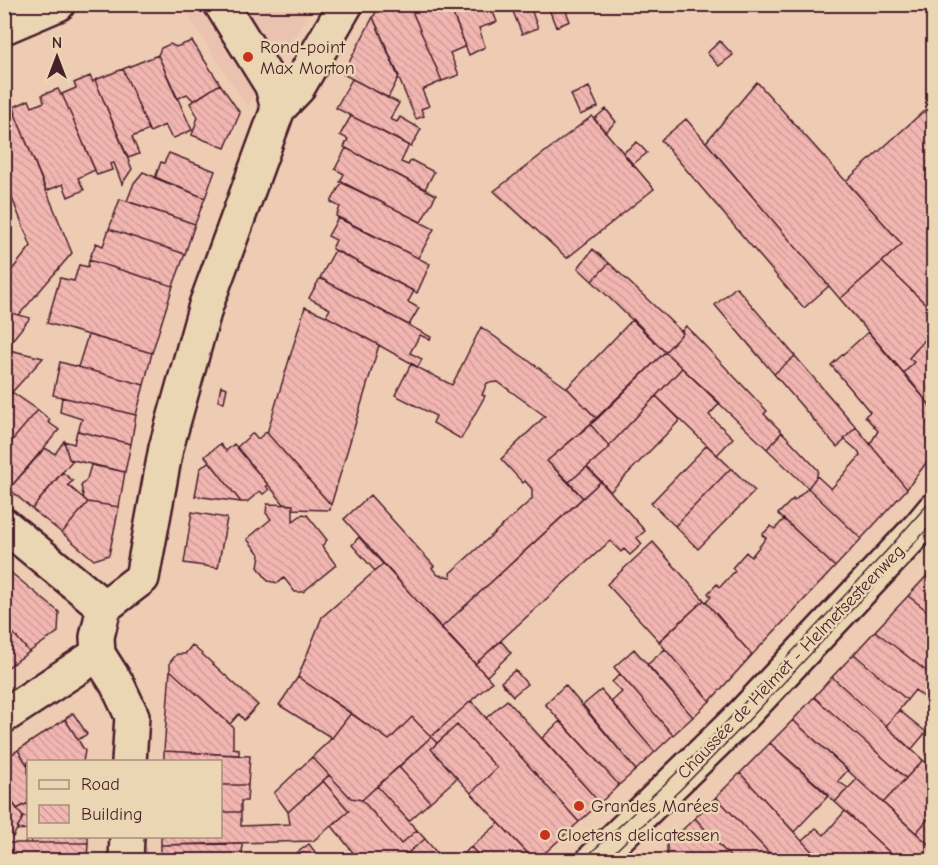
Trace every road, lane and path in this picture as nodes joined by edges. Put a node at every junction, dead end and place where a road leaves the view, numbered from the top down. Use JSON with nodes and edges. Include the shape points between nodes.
{"nodes":[{"id":1,"x":58,"y":4,"type":"edge"},
{"id":2,"x":221,"y":4,"type":"edge"},
{"id":3,"x":346,"y":4,"type":"edge"},
{"id":4,"x":4,"y":27,"type":"edge"},
{"id":5,"x":278,"y":109,"type":"junction"},
{"id":6,"x":933,"y":510,"type":"edge"},
{"id":7,"x":4,"y":525,"type":"edge"},
{"id":8,"x":104,"y":607,"type":"junction"},
{"id":9,"x":98,"y":654,"type":"junction"},
{"id":10,"x":4,"y":716,"type":"edge"},
{"id":11,"x":129,"y":760,"type":"edge"},
{"id":12,"x":127,"y":838,"type":"edge"},
{"id":13,"x":602,"y":858,"type":"edge"},
{"id":14,"x":126,"y":861,"type":"edge"}],
"edges":[{"from":1,"to":4,"type":"street"},
{"from":2,"to":5,"type":"street","via":[[272,86]]},
{"from":3,"to":5,"type":"street","via":[[297,89]]},
{"from":5,"to":8,"type":"street","via":[[207,305],[166,448],[142,578]]},
{"from":6,"to":13,"type":"street","name":"Chaussée de Helmet - Helmetsesteenweg","via":[[743,715]]},
{"from":7,"to":8,"type":"street"},
{"from":8,"to":9,"type":"street","via":[[97,637]]},
{"from":9,"to":10,"type":"street"},
{"from":9,"to":11,"type":"street","via":[[132,716]]},
{"from":12,"to":14,"type":"street"}]}
